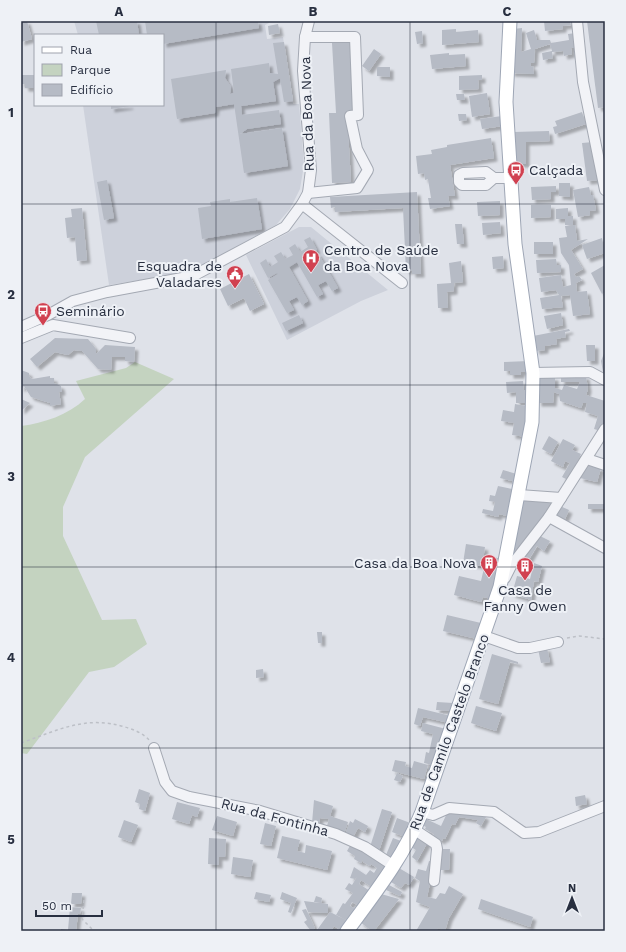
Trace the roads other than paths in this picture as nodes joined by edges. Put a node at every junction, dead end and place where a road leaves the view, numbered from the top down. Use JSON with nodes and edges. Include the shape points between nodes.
{"nodes":[{"id":1,"x":309,"y":21,"type":"edge"},
{"id":2,"x":510,"y":21,"type":"edge"},
{"id":3,"x":577,"y":21,"type":"edge"},
{"id":4,"x":305,"y":37,"type":"junction"},
{"id":5,"x":494,"y":178,"type":"dead end"},
{"id":6,"x":512,"y":178,"type":"junction"},
{"id":7,"x":605,"y":190,"type":"edge"},
{"id":8,"x":308,"y":193,"type":"junction"},
{"id":9,"x":302,"y":204,"type":"junction"},
{"id":10,"x":402,"y":283,"type":"dead end"},
{"id":11,"x":48,"y":316,"type":"junction"},
{"id":12,"x":53,"y":325,"type":"junction"},
{"id":13,"x":21,"y":327,"type":"edge"},
{"id":14,"x":21,"y":338,"type":"edge"},
{"id":15,"x":130,"y":338,"type":"dead end"},
{"id":16,"x":533,"y":373,"type":"junction"},
{"id":17,"x":605,"y":380,"type":"edge"},
{"id":18,"x":605,"y":429,"type":"edge"},
{"id":19,"x":586,"y":459,"type":"junction"},
{"id":20,"x":605,"y":465,"type":"edge"},
{"id":21,"x":519,"y":495,"type":"junction"},
{"id":22,"x":561,"y":498,"type":"junction"},
{"id":23,"x":549,"y":517,"type":"junction"},
{"id":24,"x":605,"y":548,"type":"edge"},
{"id":25,"x":500,"y":588,"type":"junction"},
{"id":26,"x":484,"y":636,"type":"junction"},
{"id":27,"x":558,"y":642,"type":"road end"},
{"id":28,"x":154,"y":748,"type":"road end"},
{"id":29,"x":605,"y":806,"type":"edge"},
{"id":30,"x":422,"y":812,"type":"junction"},
{"id":31,"x":415,"y":830,"type":"junction"},
{"id":32,"x":394,"y":866,"type":"junction"},
{"id":33,"x":434,"y":881,"type":"dead end"},
{"id":34,"x":347,"y":931,"type":"edge"}],
"edges":[{"from":1,"to":4,"type":"street","name":"Rua da Boa Nova"},
{"from":2,"to":6,"type":"main road","name":"Rua de Camilo Castelo Branco","via":[[506,102]]},
{"from":3,"to":7,"type":"street","via":[[583,82]]},
{"from":4,"to":8,"type":"street","name":"Rua da Boa Nova","via":[[302,70],[311,170]]},
{"from":4,"to":8,"type":"street","via":[[354,37],[358,115],[350,116],[357,149],[368,170],[357,188]]},
{"from":5,"to":6,"type":"street"},
{"from":6,"to":16,"type":"main road","name":"Rua de Camilo Castelo Branco","via":[[515,244]]},
{"from":8,"to":9,"type":"street","name":"Rua da Boa Nova"},
{"from":9,"to":10,"type":"street"},
{"from":9,"to":11,"type":"street","name":"Rua da Boa Nova","via":[[285,227],[193,276],[106,292],[73,301]]},
{"from":11,"to":12,"type":"street"},
{"from":11,"to":13,"type":"street","name":"Rua da Boa Nova"},
{"from":12,"to":14,"type":"street"},
{"from":12,"to":15,"type":"street"},
{"from":16,"to":17,"type":"street","via":[[590,372]]},
{"from":16,"to":21,"type":"main road","name":"Rua de Camilo Castelo Branco","via":[[531,433]]},
{"from":18,"to":19,"type":"street"},
{"from":19,"to":20,"type":"street"},
{"from":19,"to":22,"type":"street"},
{"from":21,"to":22,"type":"street"},
{"from":21,"to":25,"type":"main road","name":"Rua de Camilo Castelo Branco"},
{"from":22,"to":23,"type":"street"},
{"from":23,"to":24,"type":"street"},
{"from":23,"to":25,"type":"street","via":[[510,566]]},
{"from":25,"to":26,"type":"main road","name":"Rua de Camilo Castelo Branco"},
{"from":26,"to":27,"type":"street","via":[[518,648]]},
{"from":26,"to":30,"type":"main road","name":"Rua de Camilo Castelo Branco"},
{"from":28,"to":32,"type":"street","name":"Rua da Fontinha","via":[[165,782],[172,791],[189,797],[260,811],[336,834],[365,847]]},
{"from":29,"to":30,"type":"street","via":[[529,834],[494,812],[449,808],[433,815]]},
{"from":30,"to":31,"type":"main road","name":"Rua de Camilo Castelo Branco"},
{"from":31,"to":32,"type":"main road","name":"Rua de Camilo Castelo Branco"},
{"from":31,"to":33,"type":"street","via":[[436,844]]},
{"from":32,"to":34,"type":"main road","name":"Rua de Camilo Castelo Branco"}]}
